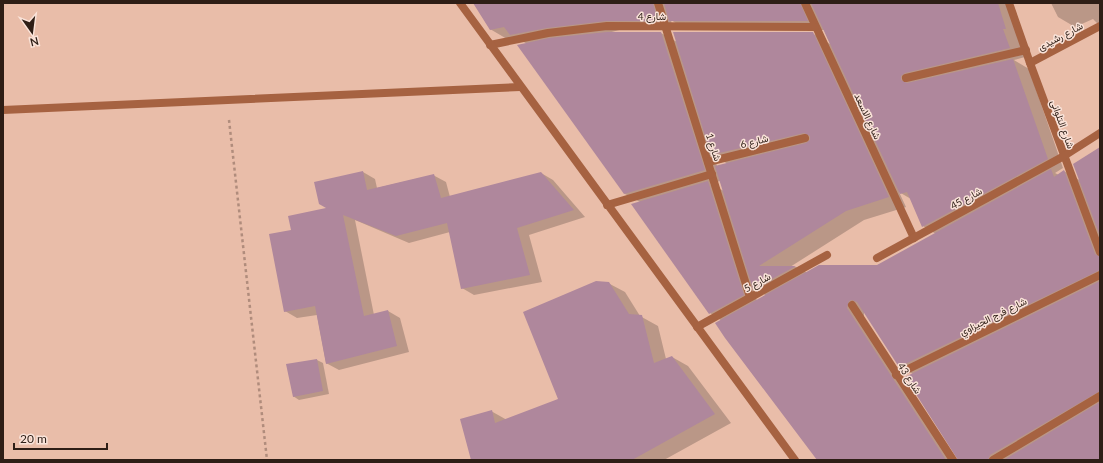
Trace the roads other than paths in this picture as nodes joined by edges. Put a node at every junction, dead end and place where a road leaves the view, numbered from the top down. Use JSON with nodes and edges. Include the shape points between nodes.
{"nodes":[{"id":1,"x":460,"y":3,"type":"edge"},
{"id":2,"x":658,"y":3,"type":"edge"},
{"id":3,"x":805,"y":3,"type":"edge"},
{"id":4,"x":1009,"y":3,"type":"edge"},
{"id":5,"x":666,"y":26,"type":"junction"},
{"id":6,"x":1100,"y":26,"type":"edge"},
{"id":7,"x":815,"y":27,"type":"junction"},
{"id":8,"x":490,"y":45,"type":"junction"},
{"id":9,"x":1026,"y":50,"type":"junction"},
{"id":10,"x":1030,"y":63,"type":"junction"},
{"id":11,"x":906,"y":78,"type":"dead end"},
{"id":12,"x":520,"y":87,"type":"junction"},
{"id":13,"x":3,"y":110,"type":"edge"},
{"id":14,"x":1100,"y":133,"type":"edge"},
{"id":15,"x":806,"y":138,"type":"dead end"},
{"id":16,"x":1064,"y":156,"type":"junction"},
{"id":17,"x":708,"y":162,"type":"junction"},
{"id":18,"x":712,"y":174,"type":"junction"},
{"id":19,"x":607,"y":206,"type":"junction"},
{"id":20,"x":914,"y":238,"type":"junction"},
{"id":21,"x":1100,"y":252,"type":"edge"},
{"id":22,"x":827,"y":255,"type":"dead end"},
{"id":23,"x":878,"y":258,"type":"dead end"},
{"id":24,"x":1100,"y":275,"type":"edge"},
{"id":25,"x":750,"y":297,"type":"junction"},
{"id":26,"x":852,"y":306,"type":"dead end"},
{"id":27,"x":697,"y":327,"type":"junction"},
{"id":28,"x":896,"y":375,"type":"junction"},
{"id":29,"x":1100,"y":396,"type":"edge"},
{"id":30,"x":795,"y":460,"type":"edge"},
{"id":31,"x":953,"y":460,"type":"edge"},
{"id":32,"x":993,"y":460,"type":"edge"}],
"edges":[{"from":1,"to":8,"type":"street"},
{"from":2,"to":5,"type":"street","name":"شارع 1"},
{"from":3,"to":7,"type":"street","name":"شارع الاسعد"},
{"from":4,"to":9,"type":"street","name":"شارع التلوانى"},
{"from":5,"to":7,"type":"street","name":"شارع 4"},
{"from":5,"to":8,"type":"street","name":"شارع 4","via":[[606,26],[548,33]]},
{"from":5,"to":17,"type":"street","name":"شارع 1"},
{"from":6,"to":10,"type":"street","name":"شارع رشيدى"},
{"from":7,"to":20,"type":"street","name":"شارع الاسعد"},
{"from":8,"to":12,"type":"street"},
{"from":9,"to":10,"type":"street","name":"شارع التلوانى"},
{"from":9,"to":11,"type":"street"},
{"from":10,"to":16,"type":"street","name":"شارع التلوانى"},
{"from":12,"to":13,"type":"street"},
{"from":12,"to":19,"type":"street"},
{"from":14,"to":16,"type":"street","name":"شارع 45"},
{"from":15,"to":17,"type":"street","name":"شارع 6"},
{"from":16,"to":20,"type":"street","name":"شارع 45"},
{"from":16,"to":21,"type":"street","name":"شارع التلوانى"},
{"from":17,"to":18,"type":"street","name":"شارع 1"},
{"from":18,"to":19,"type":"street"},
{"from":18,"to":25,"type":"street","name":"شارع 1"},
{"from":19,"to":27,"type":"street"},
{"from":20,"to":23,"type":"street","name":"شارع 45"},
{"from":22,"to":25,"type":"street","name":"شارع 5"},
{"from":24,"to":28,"type":"street","name":"شارع فرج الجيزاوي"},
{"from":25,"to":27,"type":"street","name":"شارع 5"},
{"from":26,"to":28,"type":"street","name":"شارع 43"},
{"from":27,"to":30,"type":"street"},
{"from":28,"to":31,"type":"street","name":"شارع 43"},
{"from":29,"to":32,"type":"street"}]}
